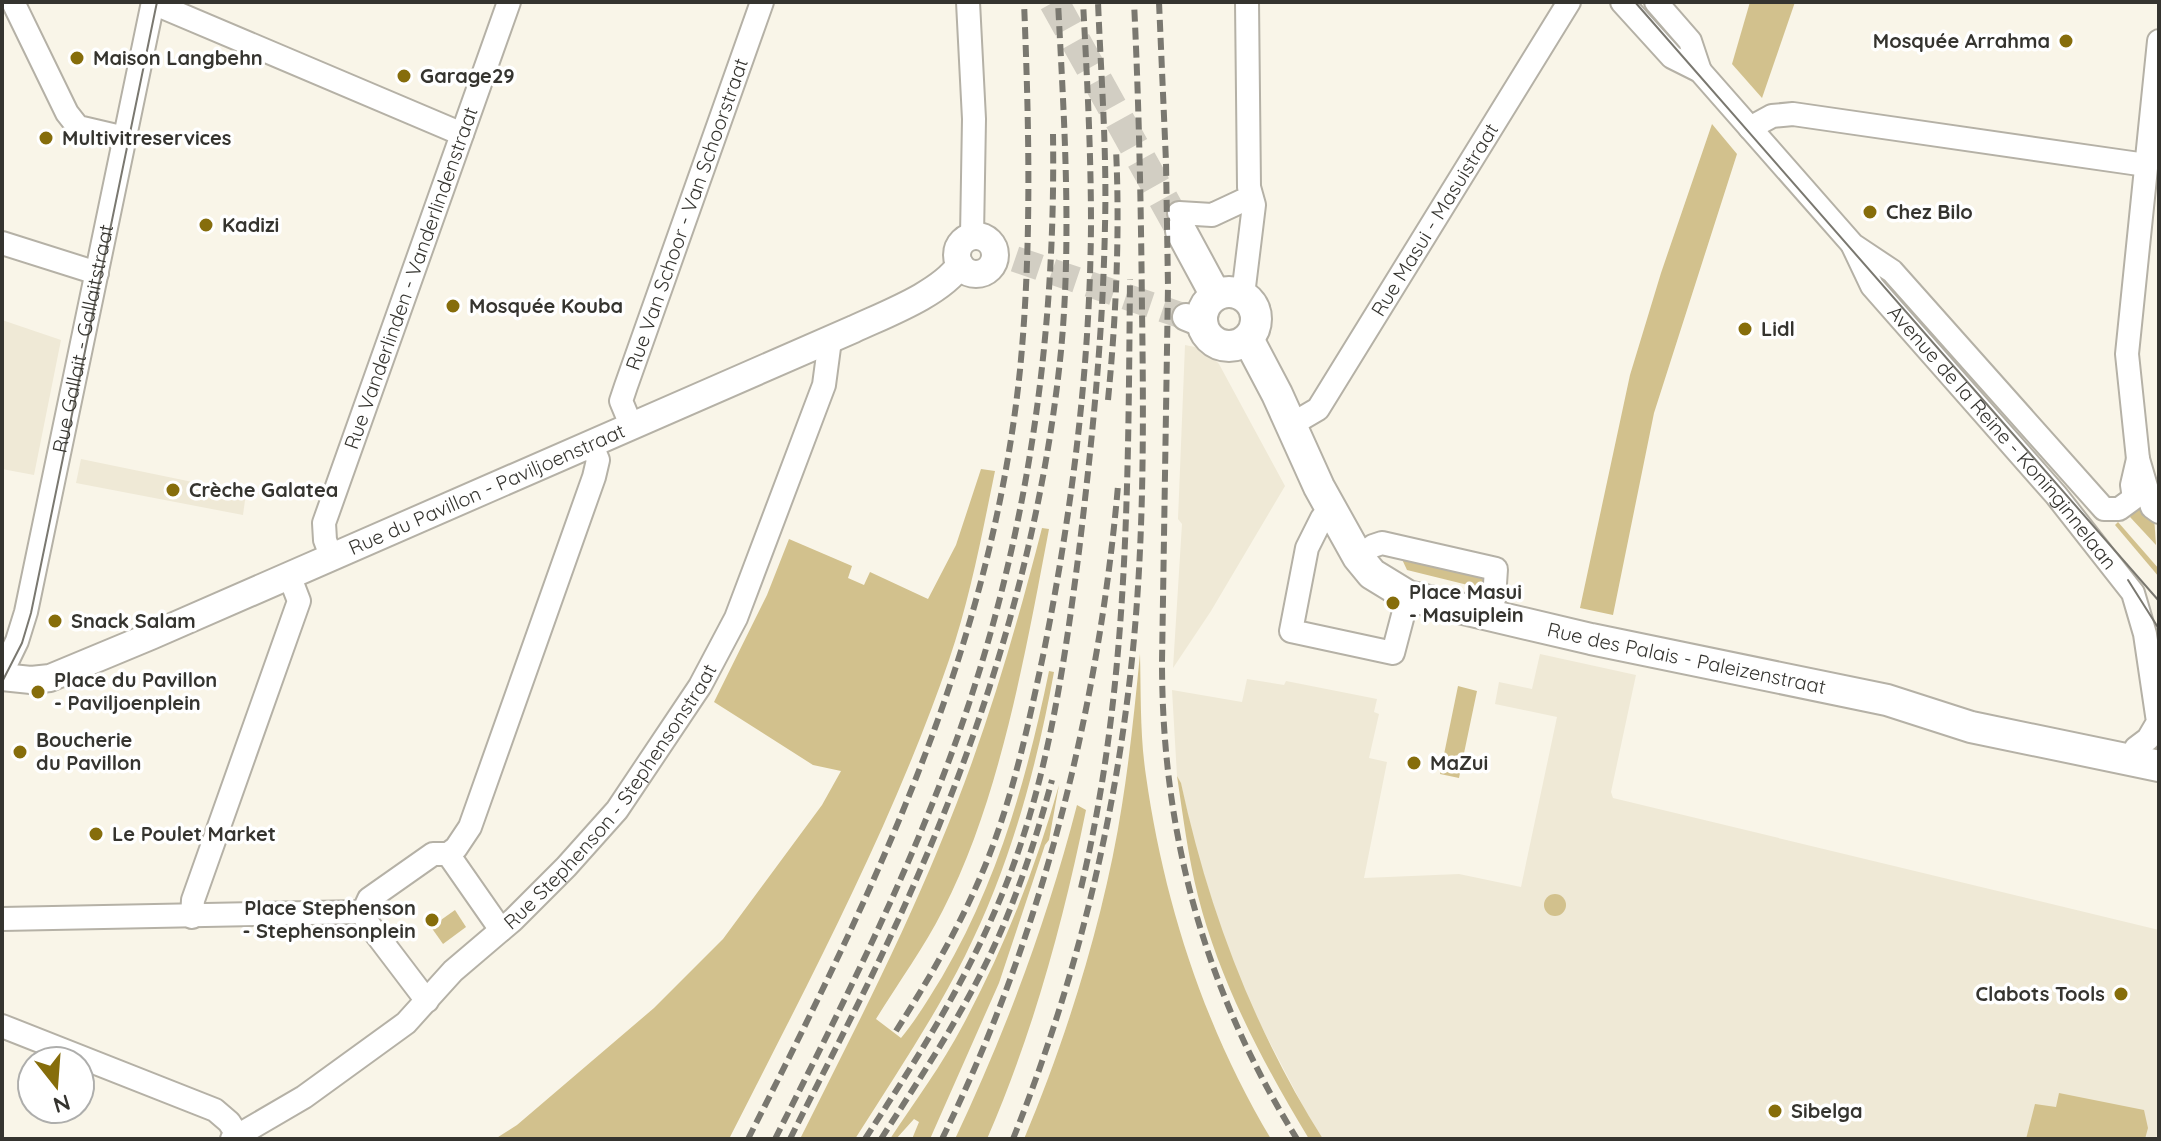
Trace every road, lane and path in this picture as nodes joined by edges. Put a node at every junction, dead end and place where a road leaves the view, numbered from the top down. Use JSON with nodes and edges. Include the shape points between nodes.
{"nodes":[{"id":1,"x":13,"y":2,"type":"edge"},
{"id":2,"x":509,"y":2,"type":"edge"},
{"id":3,"x":762,"y":2,"type":"edge"},
{"id":4,"x":968,"y":2,"type":"edge"},
{"id":5,"x":1247,"y":2,"type":"edge"},
{"id":6,"x":1569,"y":2,"type":"edge"},
{"id":7,"x":1622,"y":2,"type":"edge"},
{"id":8,"x":1656,"y":2,"type":"edge"},
{"id":9,"x":153,"y":3,"type":"edge"},
{"id":10,"x":2159,"y":41,"type":"edge"},
{"id":11,"x":1700,"y":71,"type":"junction"},
{"id":12,"x":1750,"y":128,"type":"junction"},
{"id":13,"x":462,"y":134,"type":"junction"},
{"id":14,"x":125,"y":138,"type":"junction"},
{"id":15,"x":2146,"y":165,"type":"junction"},
{"id":16,"x":1246,"y":194,"type":"junction"},
{"id":17,"x":1180,"y":222,"type":"joint"},
{"id":18,"x":972,"y":236,"type":"junction"},
{"id":19,"x":2,"y":243,"type":"edge"},
{"id":20,"x":1853,"y":245,"type":"junction"},
{"id":21,"x":960,"y":265,"type":"junction"},
{"id":22,"x":97,"y":273,"type":"junction"},
{"id":23,"x":1229,"y":293,"type":"junction"},
{"id":24,"x":830,"y":340,"type":"junction"},
{"id":25,"x":1238,"y":343,"type":"junction"},
{"id":26,"x":1277,"y":420,"type":"junction"},
{"id":27,"x":631,"y":425,"type":"junction"},
{"id":28,"x":591,"y":443,"type":"junction"},
{"id":29,"x":2147,"y":501,"type":"edge"},
{"id":30,"x":1322,"y":518,"type":"junction"},
{"id":31,"x":331,"y":556,"type":"junction"},
{"id":32,"x":1358,"y":557,"type":"junction"},
{"id":33,"x":289,"y":575,"type":"junction"},
{"id":34,"x":1408,"y":596,"type":"junction"},
{"id":35,"x":1487,"y":616,"type":"junction"},
{"id":36,"x":10,"y":637,"type":"edge"},
{"id":37,"x":2,"y":675,"type":"edge"},
{"id":38,"x":2151,"y":755,"type":"edge"},
{"id":39,"x":448,"y":854,"type":"junction"},
{"id":40,"x":363,"y":912,"type":"junction"},
{"id":41,"x":192,"y":917,"type":"junction"},
{"id":42,"x":2,"y":919,"type":"edge"},
{"id":43,"x":501,"y":930,"type":"junction"},
{"id":44,"x":427,"y":1001,"type":"junction"},
{"id":45,"x":2,"y":1026,"type":"edge"},
{"id":46,"x":235,"y":1137,"type":"edge"}],
"edges":[{"from":1,"to":14,"type":"street","via":[[78,127]]},
{"from":2,"to":13,"type":"street","name":"Rue Vanderlinden - Vanderlindenstraat"},
{"from":3,"to":27,"type":"street","name":"Rue Van Schoor - Van Schoorstraat","via":[[621,401]]},
{"from":4,"to":18,"type":"street"},
{"from":5,"to":16,"type":"street"},
{"from":6,"to":26,"type":"street","name":"Rue Masui - Masuistraat","via":[[1318,409]]},
{"from":7,"to":11,"type":"street","name":"Avenue de la Reine - Koninginnelaan","via":[[1672,57]]},
{"from":8,"to":11,"type":"street","name":"Avenue de la Reine - Koninginnelaan","via":[[1690,41]]},
{"from":9,"to":13,"type":"street"},
{"from":9,"to":14,"type":"street","name":"Rue Gallait - Gallaitstraat"},
{"from":10,"to":15,"type":"street"},
{"from":11,"to":12,"type":"street","name":"Avenue de la Reine - Koninginnelaan"},
{"from":12,"to":15,"type":"street","via":[[1772,116],[1793,114]]},
{"from":12,"to":20,"type":"street","name":"Avenue de la Reine - Koninginnelaan"},
{"from":13,"to":31,"type":"street","name":"Rue Vanderlinden - Vanderlindenstraat","via":[[324,523]]},
{"from":14,"to":22,"type":"street","name":"Rue Gallait - Gallaitstraat"},
{"from":15,"to":29,"type":"street","via":[[2127,354],[2138,459],[2132,485]]},
{"from":16,"to":17,"type":"street","via":[[1212,215]]},
{"from":16,"to":23,"type":"street","via":[[1254,205]]},
{"from":17,"to":23,"type":"main road"},
{"from":18,"to":21,"type":"street","via":[[959,248]]},
{"from":18,"to":21,"type":"street","via":[[986,239],[1005,258],[980,274]]},
{"from":19,"to":22,"type":"street"},
{"from":20,"to":29,"type":"street","name":"Avenue de la Reine - Koninginnelaan","via":[[1892,271],[2104,509]]},
{"from":20,"to":38,"type":"street","name":"Avenue de la Reine - Koninginnelaan","via":[[1872,286],[2056,495],[2133,593],[2158,722],[2148,739]]},
{"from":21,"to":24,"type":"street","name":"Rue du Pavillon - Paviljoenstraat","via":[[950,278],[900,308]]},
{"from":22,"to":36,"type":"street","name":"Rue Gallait - Gallaitstraat","via":[[29,602]]},
{"from":23,"to":25,"type":"main road","via":[[1249,300],[1256,315],[1253,332]]},
{"from":23,"to":25,"type":"main road","via":[[1207,302],[1193,320],[1216,344]]},
{"from":24,"to":27,"type":"street","name":"Rue du Pavillon - Paviljoenstraat"},
{"from":24,"to":43,"type":"street","name":"Rue Stephenson - Stephensonstraat","via":[[824,385],[762,555],[700,686],[617,810]]},
{"from":25,"to":26,"type":"main road","name":"Rue des Palais - Paleizenstraat","via":[[1277,394]]},
{"from":26,"to":30,"type":"main road","name":"Rue des Palais - Paleizenstraat"},
{"from":26,"to":32,"type":"main road","name":"Rue des Palais - Paleizenstraat"},
{"from":27,"to":28,"type":"street","name":"Rue du Pavillon - Paviljoenstraat"},
{"from":28,"to":31,"type":"street","name":"Rue du Pavillon - Paviljoenstraat"},
{"from":28,"to":39,"type":"street","via":[[598,460],[594,477],[470,827]]},
{"from":30,"to":32,"type":"main road","name":"Rue des Palais - Paleizenstraat","via":[[1345,549]]},
{"from":30,"to":34,"type":"street","via":[[1307,548],[1291,631],[1393,653]]},
{"from":31,"to":33,"type":"street","name":"Rue du Pavillon - Paviljoenstraat"},
{"from":32,"to":34,"type":"main road","name":"Rue des Palais - Paleizenstraat","via":[[1372,574]]},
{"from":32,"to":35,"type":"street","via":[[1382,543],[1496,569]]},
{"from":33,"to":37,"type":"street","name":"Rue du Pavillon - Paviljoenstraat","via":[[50,678]]},
{"from":33,"to":41,"type":"street","via":[[299,601],[193,900]]},
{"from":34,"to":35,"type":"main road","name":"Rue des Palais - Paleizenstraat"},
{"from":35,"to":38,"type":"main road","name":"Rue des Palais - Paleizenstraat","via":[[1887,700],[1971,727]]},
{"from":36,"to":37,"type":"street","name":"Rue Gallait - Gallaitstraat"},
{"from":39,"to":40,"type":"street","via":[[433,854],[369,899]]},
{"from":39,"to":43,"type":"street"},
{"from":40,"to":41,"type":"street"},
{"from":40,"to":44,"type":"street"},
{"from":41,"to":42,"type":"street"},
{"from":43,"to":44,"type":"street","name":"Rue Stephenson - Stephensonstraat"},
{"from":44,"to":46,"type":"street","name":"Rue Stephenson - Stephensonstraat","via":[[406,1023],[304,1097]]},
{"from":45,"to":46,"type":"street","via":[[215,1110],[229,1122]]}]}
